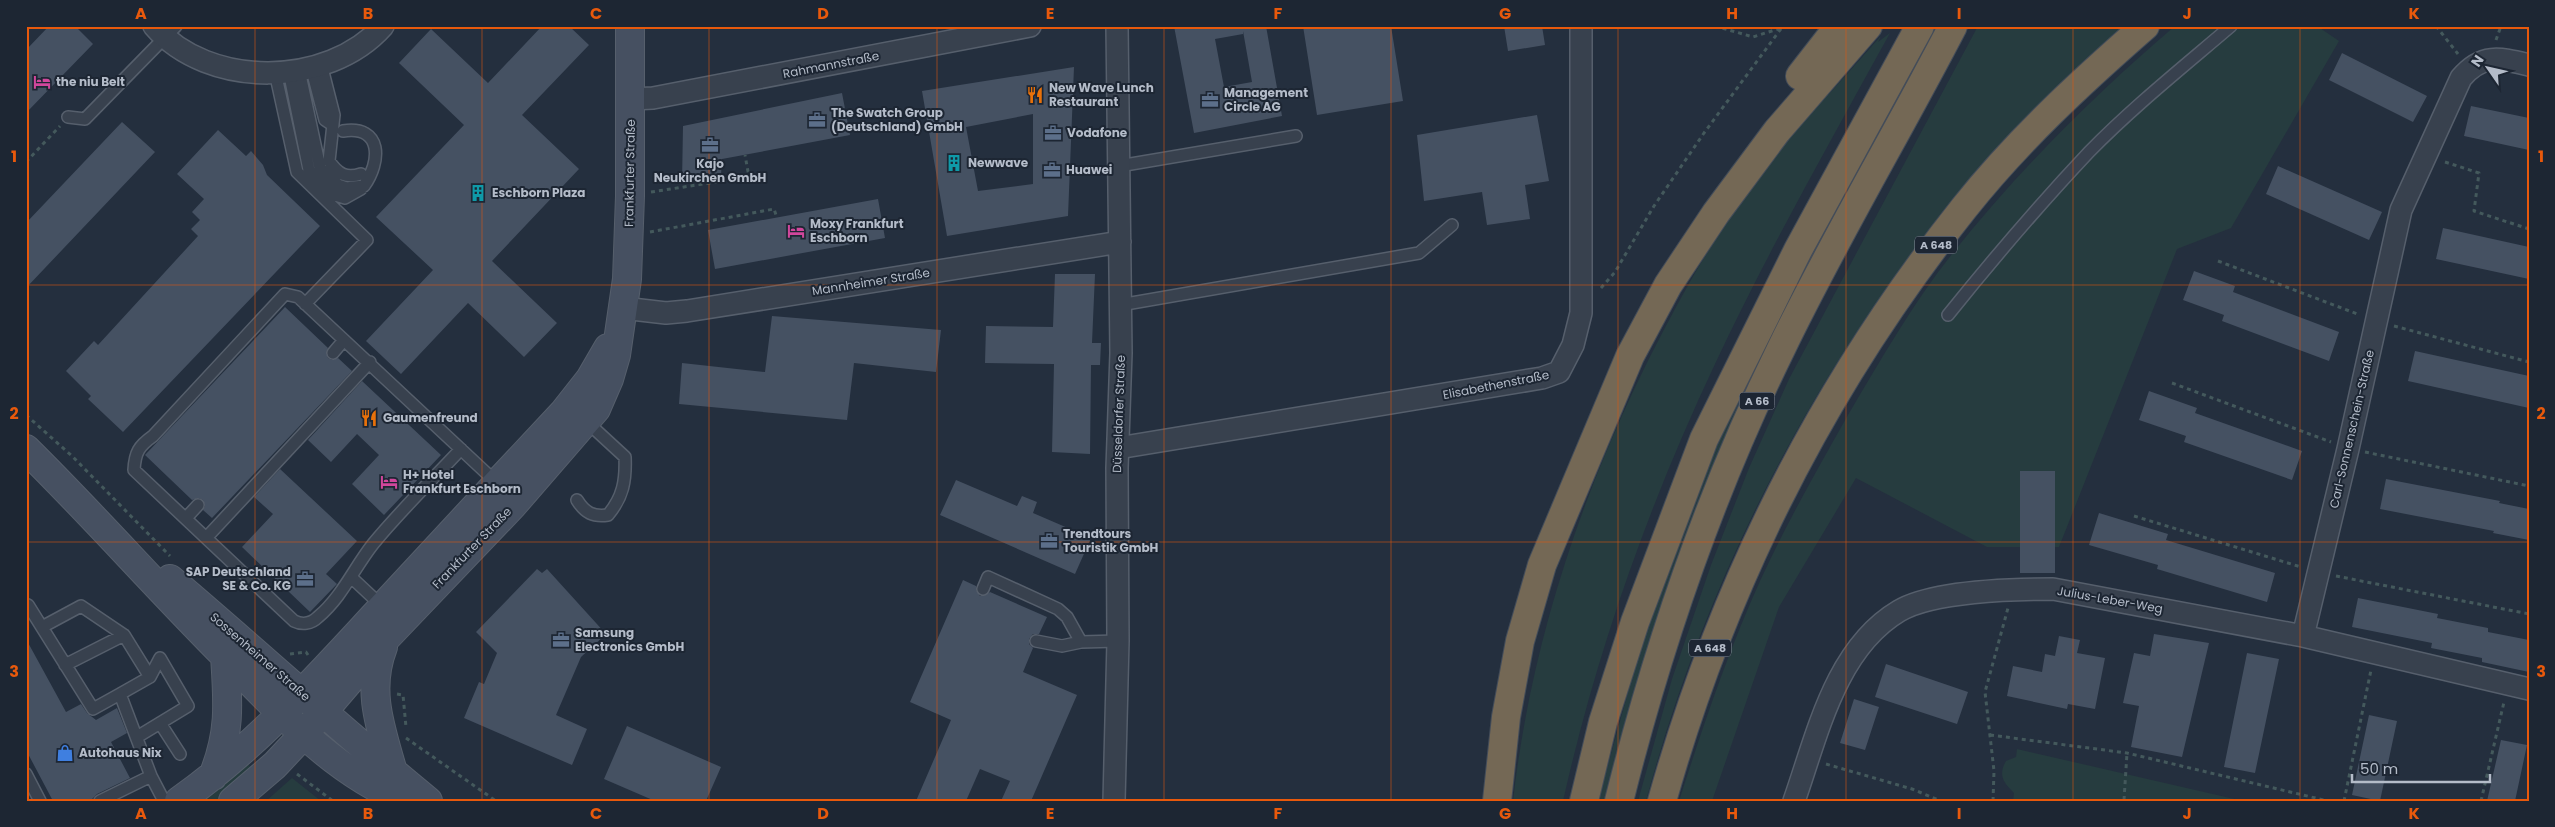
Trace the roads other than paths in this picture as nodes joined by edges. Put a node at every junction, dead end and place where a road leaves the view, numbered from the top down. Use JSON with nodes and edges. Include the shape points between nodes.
{"nodes":[{"id":1,"x":383,"y":26,"type":"edge"},
{"id":2,"x":630,"y":26,"type":"edge"},
{"id":3,"x":1117,"y":26,"type":"edge"},
{"id":4,"x":1581,"y":26,"type":"edge"},
{"id":5,"x":1839,"y":26,"type":"edge"},
{"id":6,"x":1868,"y":26,"type":"edge"},
{"id":7,"x":1920,"y":26,"type":"edge"},
{"id":8,"x":1953,"y":26,"type":"edge"},
{"id":9,"x":2145,"y":26,"type":"edge"},
{"id":10,"x":2231,"y":26,"type":"edge"},
{"id":11,"x":1027,"y":27,"type":"edge"},
{"id":12,"x":165,"y":30,"type":"edge"},
{"id":13,"x":2529,"y":65,"type":"edge"},
{"id":14,"x":299,"y":69,"type":"junction"},
{"id":15,"x":631,"y":99,"type":"junction"},
{"id":16,"x":68,"y":117,"type":"road end"},
{"id":17,"x":343,"y":131,"type":"dead end"},
{"id":18,"x":1296,"y":136,"type":"dead end"},
{"id":19,"x":1119,"y":166,"type":"junction"},
{"id":20,"x":361,"y":174,"type":"dead end"},
{"id":21,"x":1452,"y":225,"type":"dead end"},
{"id":22,"x":1120,"y":242,"type":"junction"},
{"id":23,"x":1668,"y":285,"type":"junction"},
{"id":24,"x":306,"y":304,"type":"junction"},
{"id":25,"x":1120,"y":305,"type":"junction"},
{"id":26,"x":622,"y":314,"type":"junction"},
{"id":27,"x":1948,"y":316,"type":"dead end"},
{"id":28,"x":344,"y":340,"type":"junction"},
{"id":29,"x":333,"y":353,"type":"dead end"},
{"id":30,"x":370,"y":362,"type":"junction"},
{"id":31,"x":587,"y":422,"type":"junction"},
{"id":32,"x":1118,"y":448,"type":"junction"},
{"id":33,"x":26,"y":449,"type":"edge"},
{"id":34,"x":461,"y":449,"type":"junction"},
{"id":35,"x":498,"y":483,"type":"junction"},
{"id":36,"x":577,"y":500,"type":"dead end"},
{"id":37,"x":198,"y":505,"type":"dead end"},
{"id":38,"x":92,"y":514,"type":"junction"},
{"id":39,"x":186,"y":518,"type":"junction"},
{"id":40,"x":207,"y":537,"type":"junction"},
{"id":41,"x":352,"y":578,"type":"junction"},
{"id":42,"x":983,"y":589,"type":"dead end"},
{"id":43,"x":26,"y":606,"type":"edge"},
{"id":44,"x":383,"y":607,"type":"junction"},
{"id":45,"x":42,"y":627,"type":"junction"},
{"id":46,"x":124,"y":635,"type":"junction"},
{"id":47,"x":2303,"y":636,"type":"junction"},
{"id":48,"x":386,"y":638,"type":"junction"},
{"id":49,"x":1036,"y":640,"type":"dead end"},
{"id":50,"x":1118,"y":640,"type":"junction"},
{"id":51,"x":1081,"y":642,"type":"junction"},
{"id":52,"x":224,"y":656,"type":"junction"},
{"id":53,"x":65,"y":665,"type":"junction"},
{"id":54,"x":150,"y":676,"type":"junction"},
{"id":55,"x":2519,"y":686,"type":"edge"},
{"id":56,"x":302,"y":693,"type":"junction"},
{"id":57,"x":120,"y":694,"type":"junction"},
{"id":58,"x":323,"y":713,"type":"junction"},
{"id":59,"x":282,"y":714,"type":"junction"},
{"id":60,"x":160,"y":723,"type":"junction"},
{"id":61,"x":304,"y":734,"type":"junction"},
{"id":62,"x":137,"y":738,"type":"junction"},
{"id":63,"x":180,"y":754,"type":"dead end"},
{"id":64,"x":393,"y":772,"type":"junction"},
{"id":65,"x":1500,"y":773,"type":"junction"},
{"id":66,"x":26,"y":774,"type":"edge"},
{"id":67,"x":151,"y":776,"type":"junction"},
{"id":68,"x":212,"y":778,"type":"junction"},
{"id":69,"x":40,"y":801,"type":"edge"},
{"id":70,"x":100,"y":801,"type":"edge"},
{"id":71,"x":164,"y":801,"type":"edge"},
{"id":72,"x":179,"y":801,"type":"edge"},
{"id":73,"x":233,"y":801,"type":"edge"},
{"id":74,"x":405,"y":801,"type":"edge"},
{"id":75,"x":428,"y":801,"type":"edge"},
{"id":76,"x":1114,"y":801,"type":"edge"},
{"id":77,"x":1489,"y":801,"type":"edge"},
{"id":78,"x":1497,"y":801,"type":"edge"},
{"id":79,"x":1584,"y":801,"type":"edge"},
{"id":80,"x":1619,"y":801,"type":"edge"},
{"id":81,"x":1662,"y":801,"type":"edge"},
{"id":82,"x":1794,"y":801,"type":"edge"}],
"edges":[{"from":1,"to":14,"type":"street","via":[[356,49]]},
{"from":2,"to":15,"type":"street","name":"Frankfurter Straße"},
{"from":3,"to":19,"type":"street","name":"Düsseldorfer Straße"},
{"from":4,"to":32,"type":"street","name":"Elisabethenstraße","via":[[1581,313],[1573,345],[1559,372],[1542,378]]},
{"from":5,"to":23,"type":"highway","via":[[1725,173]]},
{"from":6,"to":23,"type":"highway","via":[[1776,131]]},
{"from":7,"to":79,"type":"highway","number":"A 66","via":[[1798,250],[1704,440],[1635,622],[1603,722]]},
{"from":8,"to":80,"type":"highway","number":"A 66","via":[[1780,349],[1733,454],[1667,632]]},
{"from":9,"to":81,"type":"highway","number":"A 648","via":[[2062,102],[1966,206],[1909,280],[1852,364],[1776,502],[1711,648],[1679,739]]},
{"from":10,"to":27,"type":"lane","via":[[2090,152],[1985,269]]},
{"from":11,"to":15,"type":"street","name":"Rahmannstraße","via":[[653,98]]},
{"from":12,"to":14,"type":"street","via":[[179,49],[226,68]]},
{"from":12,"to":16,"type":"lane","via":[[85,119]]},
{"from":13,"to":47,"type":"street","name":"Carl-Sonnenschein-Straße","via":[[2491,59],[2469,68],[2461,78],[2424,155],[2401,210]]},
{"from":14,"to":17,"type":"lane","via":[[320,168],[338,185],[346,188],[364,186],[376,164],[372,139],[364,132]]},
{"from":14,"to":20,"type":"lane","via":[[334,115],[329,161],[343,175]]},
{"from":14,"to":24,"type":"lane","via":[[297,172],[367,240]]},
{"from":15,"to":26,"type":"street","name":"Frankfurter Straße","via":[[629,236]]},
{"from":18,"to":19,"type":"lane"},
{"from":19,"to":22,"type":"street","name":"Düsseldorfer Straße"},
{"from":21,"to":25,"type":"lane","via":[[1419,253]]},
{"from":22,"to":25,"type":"street","name":"Düsseldorfer Straße"},
{"from":22,"to":26,"type":"street","name":"Mannheimer Straße","via":[[687,311]]},
{"from":23,"to":65,"type":"highway","via":[[1630,356],[1542,565],[1520,641]]},
{"from":24,"to":28,"type":"lane"},
{"from":24,"to":39,"type":"lane","via":[[298,297],[285,294],[134,454],[134,470]]},
{"from":25,"to":32,"type":"street","name":"Düsseldorfer Straße"},
{"from":26,"to":31,"type":"street","name":"Frankfurter Straße","via":[[610,379]]},
{"from":26,"to":35,"type":"street","name":"Frankfurter Straße","via":[[604,356],[570,406]]},
{"from":28,"to":29,"type":"lane"},
{"from":28,"to":30,"type":"lane"},
{"from":30,"to":34,"type":"lane"},
{"from":30,"to":40,"type":"lane","via":[[251,484]]},
{"from":31,"to":36,"type":"lane","via":[[625,457],[626,478],[619,502],[608,515],[595,516],[583,510]]},
{"from":31,"to":48,"type":"street","name":"Frankfurter Straße"},
{"from":32,"to":50,"type":"street","name":"Düsseldorfer Straße"},
{"from":33,"to":38,"type":"street","name":"Sossenheimer Straße"},
{"from":34,"to":35,"type":"lane"},
{"from":34,"to":41,"type":"lane","via":[[372,545]]},
{"from":35,"to":44,"type":"street","name":"Frankfurter Straße"},
{"from":37,"to":39,"type":"lane"},
{"from":38,"to":52,"type":"street","name":"Sossenheimer Straße"},
{"from":38,"to":56,"type":"street","name":"Sossenheimer Straße"},
{"from":39,"to":40,"type":"lane"},
{"from":40,"to":41,"type":"lane","via":[[294,622],[300,624],[318,618]]},
{"from":41,"to":44,"type":"lane"},
{"from":42,"to":51,"type":"lane","via":[[988,577],[1058,609]]},
{"from":43,"to":45,"type":"lane"},
{"from":44,"to":56,"type":"street","name":"Frankfurter Straße"},
{"from":45,"to":46,"type":"lane","via":[[81,606]]},
{"from":45,"to":53,"type":"lane"},
{"from":46,"to":53,"type":"lane"},
{"from":46,"to":54,"type":"lane"},
{"from":47,"to":55,"type":"street"},
{"from":47,"to":82,"type":"street","name":"Julius-Leber-Weg","via":[[2053,589],[2014,589],[1929,601],[1900,610],[1868,635],[1841,676]]},
{"from":48,"to":58,"type":"street","name":"Frankfurter Straße"},
{"from":48,"to":64,"type":"street","via":[[375,669],[375,697]]},
{"from":49,"to":51,"type":"lane","via":[[1062,646]]},
{"from":50,"to":51,"type":"lane"},
{"from":50,"to":76,"type":"street","name":"Düsseldorfer Straße"},
{"from":52,"to":59,"type":"street","name":"Sossenheimer Straße"},
{"from":52,"to":68,"type":"street","via":[[228,720],[222,754]]},
{"from":53,"to":57,"type":"lane","via":[[93,709]]},
{"from":54,"to":57,"type":"lane"},
{"from":54,"to":60,"type":"lane","via":[[160,658],[188,706]]},
{"from":56,"to":58,"type":"street","name":"Sossenheimer Straße"},
{"from":56,"to":59,"type":"street","name":"Frankfurter Straße"},
{"from":57,"to":62,"type":"lane"},
{"from":58,"to":61,"type":"street","name":"Frankfurter Straße"},
{"from":58,"to":64,"type":"street","name":"Sossenheimer Straße"},
{"from":59,"to":61,"type":"street","name":"Sossenheimer Straße"},
{"from":59,"to":68,"type":"street","name":"Frankfurter Straße"},
{"from":60,"to":62,"type":"lane"},
{"from":60,"to":63,"type":"lane"},
{"from":61,"to":73,"type":"street","name":"Frankfurter Straße","via":[[275,765]]},
{"from":61,"to":74,"type":"street","name":"Sossenheimer Straße","via":[[352,773]]},
{"from":62,"to":67,"type":"lane"},
{"from":64,"to":75,"type":"street","name":"Sossenheimer Straße"},
{"from":65,"to":77,"type":"highway"},
{"from":65,"to":78,"type":"highway"},
{"from":66,"to":69,"type":"lane"},
{"from":67,"to":70,"type":"lane"},
{"from":67,"to":71,"type":"lane"},
{"from":68,"to":72,"type":"street","name":"Frankfurter Straße"}]}
